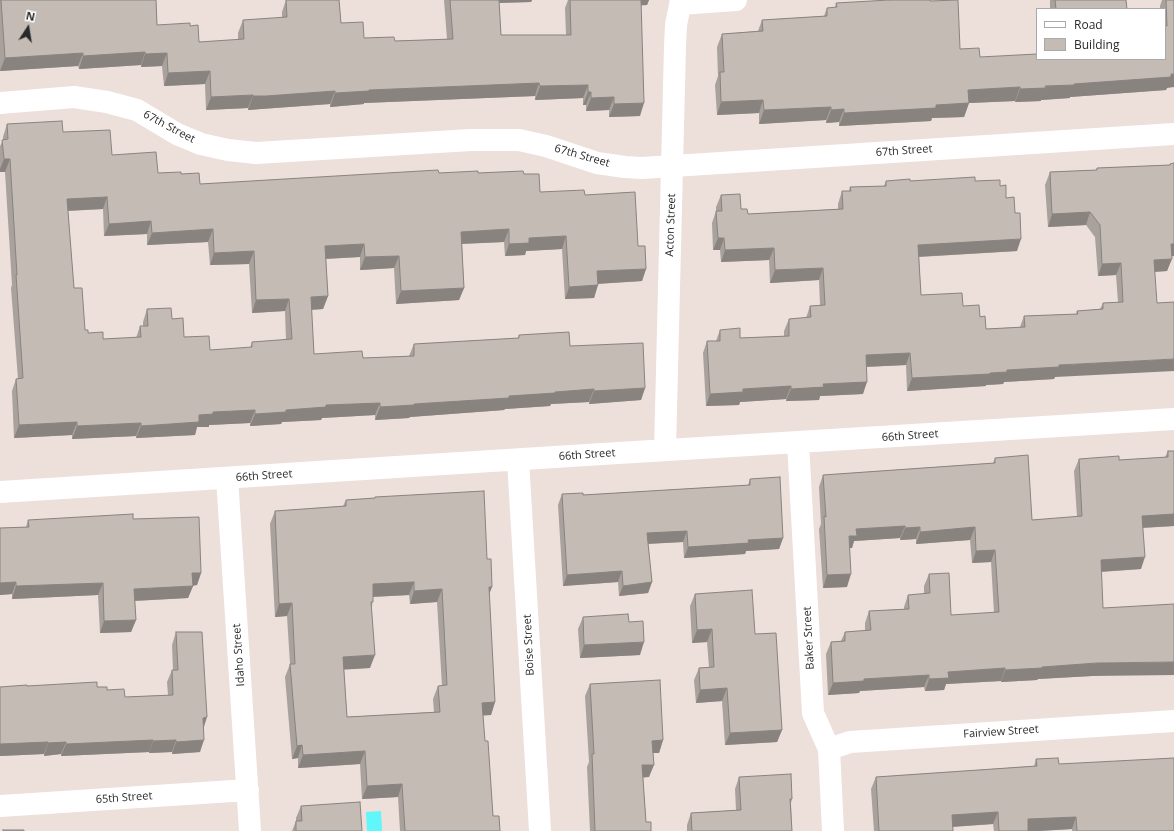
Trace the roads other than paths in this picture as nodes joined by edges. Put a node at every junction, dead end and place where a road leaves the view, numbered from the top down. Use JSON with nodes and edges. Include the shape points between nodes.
{"nodes":[{"id":1,"x":736,"y":0,"type":"edge"},
{"id":2,"x":681,"y":2,"type":"edge"},
{"id":3,"x":0,"y":103,"type":"edge"},
{"id":4,"x":1174,"y":134,"type":"edge"},
{"id":5,"x":672,"y":166,"type":"junction"},
{"id":6,"x":1174,"y":419,"type":"edge"},
{"id":7,"x":798,"y":443,"type":"junction"},
{"id":8,"x":665,"y":450,"type":"junction"},
{"id":9,"x":518,"y":460,"type":"junction"},
{"id":10,"x":227,"y":478,"type":"junction"},
{"id":11,"x":0,"y":492,"type":"edge"},
{"id":12,"x":1174,"y":721,"type":"edge"},
{"id":13,"x":829,"y":749,"type":"junction"},
{"id":14,"x":248,"y":790,"type":"junction"},
{"id":15,"x":0,"y":806,"type":"edge"},
{"id":16,"x":250,"y":831,"type":"edge"},
{"id":17,"x":540,"y":831,"type":"edge"},
{"id":18,"x":833,"y":831,"type":"edge"}],
"edges":[{"from":1,"to":2,"type":"street"},
{"from":2,"to":5,"type":"street","name":"Acton Street","via":[[676,25]]},
{"from":3,"to":5,"type":"street","name":"67th Street","via":[[74,97],[107,102],[137,110],[177,134],[201,144],[242,152],[471,140],[519,140],[597,163],[625,167]]},
{"from":4,"to":5,"type":"street","name":"67th Street"},
{"from":5,"to":8,"type":"street","name":"Acton Street"},
{"from":6,"to":7,"type":"street","name":"66th Street"},
{"from":7,"to":8,"type":"street","name":"66th Street"},
{"from":7,"to":13,"type":"street","name":"Baker Street","via":[[813,713]]},
{"from":8,"to":9,"type":"street","name":"66th Street"},
{"from":9,"to":10,"type":"street","name":"66th Street"},
{"from":9,"to":17,"type":"street","name":"Boise Street"},
{"from":10,"to":11,"type":"street","name":"66th Street"},
{"from":10,"to":14,"type":"street","name":"Idaho Street"},
{"from":12,"to":13,"type":"street","name":"Fairview Street","via":[[850,742]]},
{"from":13,"to":18,"type":"street","name":"Baker Street"},
{"from":14,"to":15,"type":"street","name":"65th Street"},
{"from":14,"to":16,"type":"street","name":"Idaho Street"}]}
